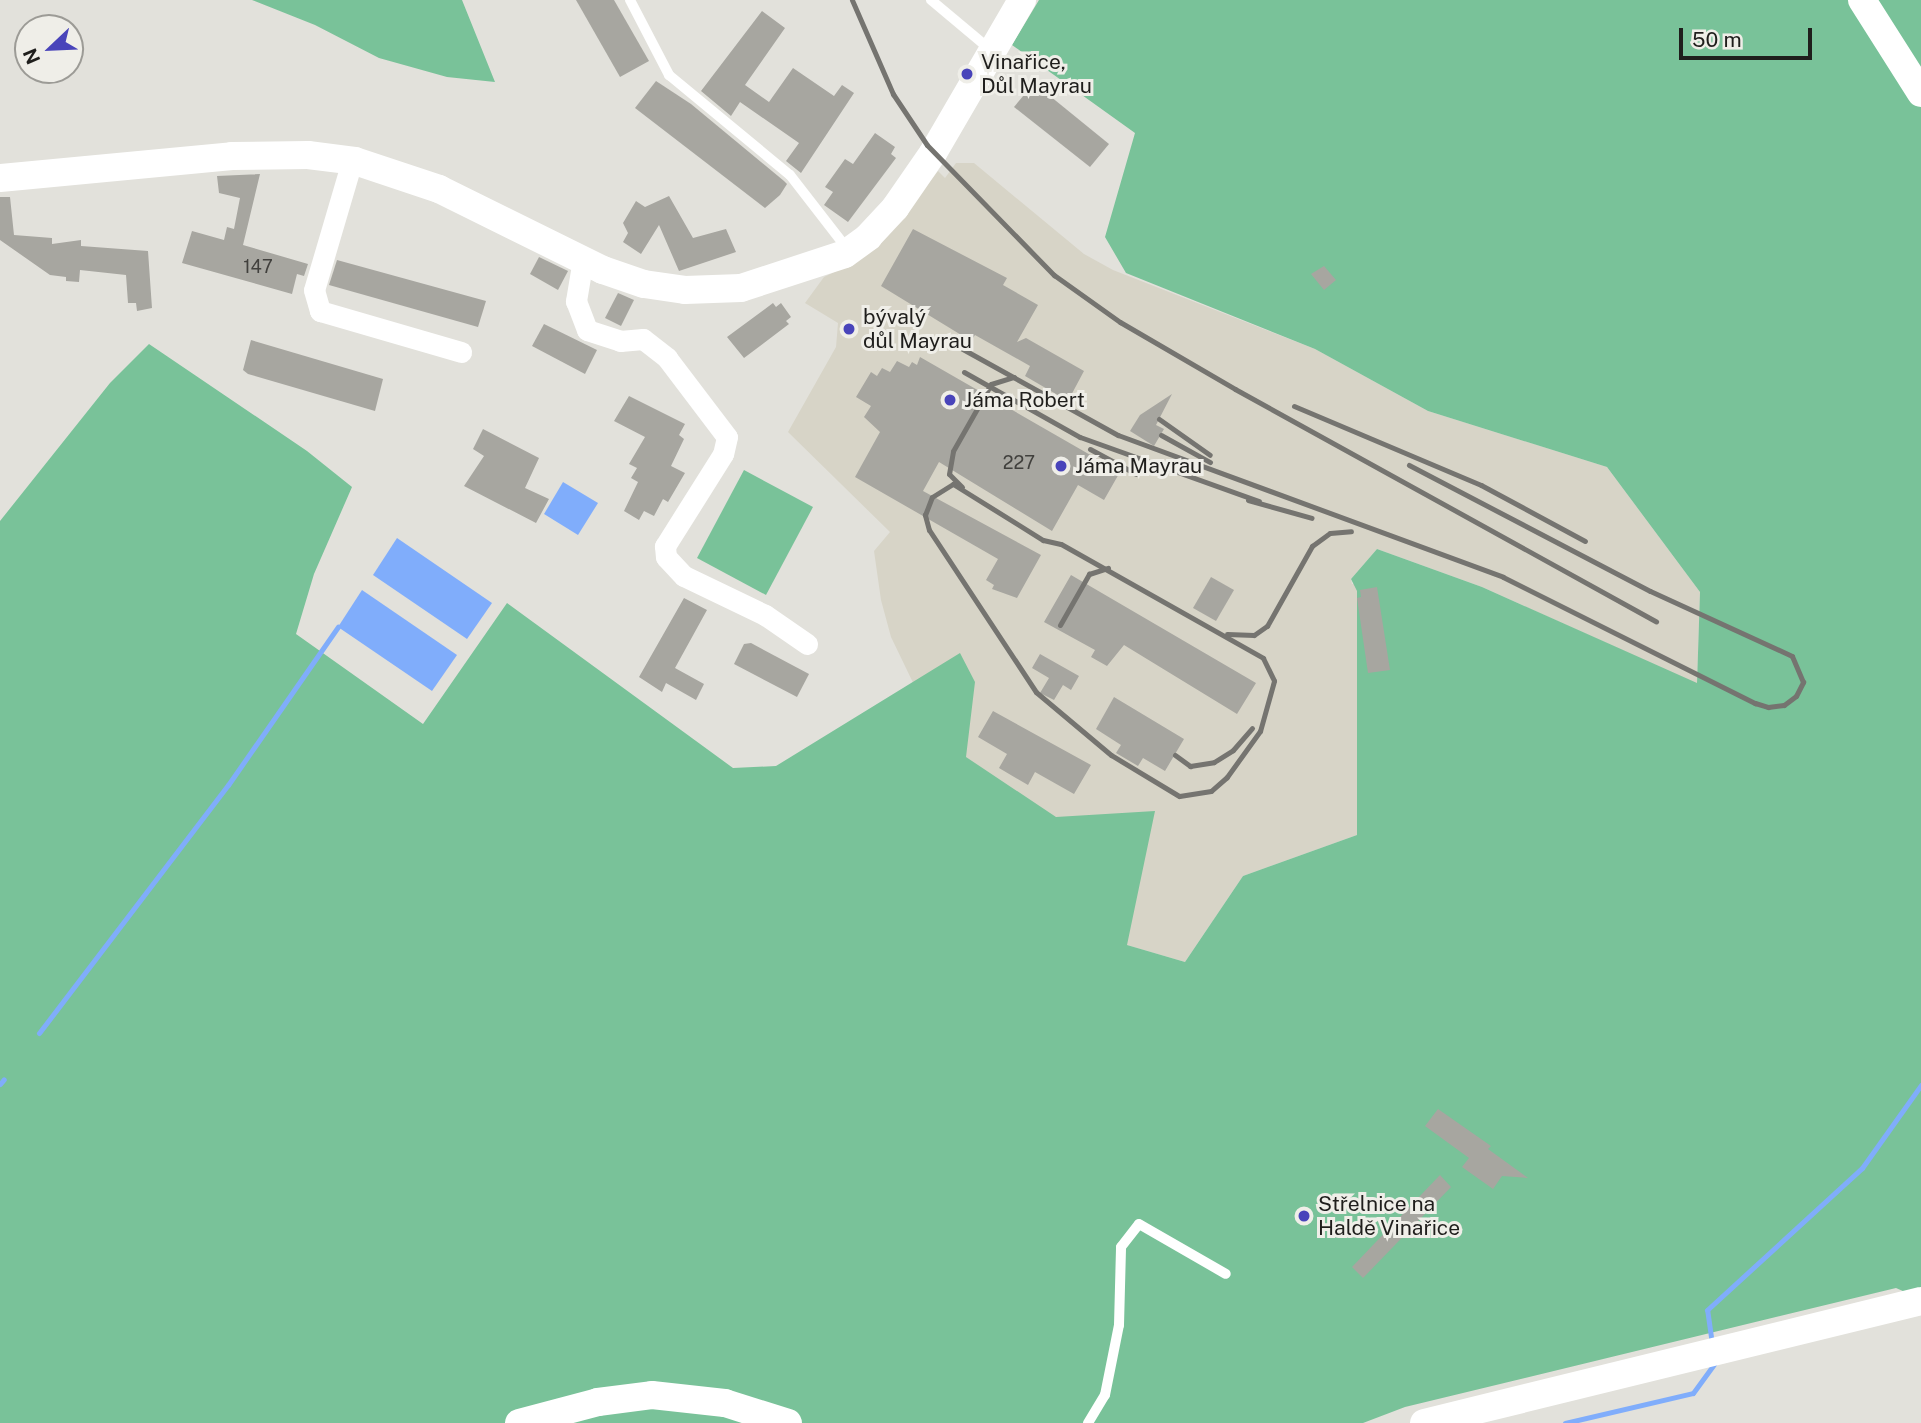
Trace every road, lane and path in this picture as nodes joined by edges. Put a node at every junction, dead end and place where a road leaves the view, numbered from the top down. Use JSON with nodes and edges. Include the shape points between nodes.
{"nodes":[{"id":1,"x":630,"y":0,"type":"edge"},
{"id":2,"x":931,"y":0,"type":"edge"},
{"id":3,"x":1022,"y":0,"type":"edge"},
{"id":4,"x":1862,"y":0,"type":"edge"},
{"id":5,"x":994,"y":53,"type":"junction"},
{"id":6,"x":1921,"y":93,"type":"edge"},
{"id":7,"x":352,"y":161,"type":"junction"},
{"id":8,"x":0,"y":178,"type":"edge"},
{"id":9,"x":849,"y":251,"type":"junction"},
{"id":10,"x":583,"y":259,"type":"junction"},
{"id":11,"x":461,"y":352,"type":"dead end"},
{"id":12,"x":807,"y":644,"type":"dead end"},
{"id":13,"x":1226,"y":1274,"type":"dead end"},
{"id":14,"x":1921,"y":1301,"type":"edge"},
{"id":15,"x":519,"y":1423,"type":"edge"},
{"id":16,"x":788,"y":1423,"type":"edge"},
{"id":17,"x":1088,"y":1423,"type":"edge"},
{"id":18,"x":1423,"y":1423,"type":"edge"}],
"edges":[{"from":1,"to":9,"type":"lane","via":[[668,75],[790,175]]},
{"from":2,"to":5,"type":"lane"},
{"from":3,"to":5,"type":"street"},
{"from":4,"to":6,"type":"street"},
{"from":5,"to":9,"type":"street","via":[[895,208]]},
{"from":7,"to":8,"type":"street","via":[[308,155],[232,156]]},
{"from":7,"to":10,"type":"street","via":[[397,172]]},
{"from":7,"to":11,"type":"street","via":[[314,290],[320,311]]},
{"from":9,"to":10,"type":"street","via":[[741,288],[685,290],[645,284]]},
{"from":10,"to":12,"type":"street","via":[[576,301],[587,330],[620,341],[643,340],[667,358],[726,437],[723,454],[665,546],[666,557],[684,576],[765,615]]},
{"from":13,"to":17,"type":"lane","via":[[1139,1224],[1121,1247],[1119,1325],[1105,1395]]},
{"from":14,"to":18,"type":"street"},
{"from":15,"to":16,"type":"street","via":[[598,1402],[652,1395],[726,1404]]}]}
